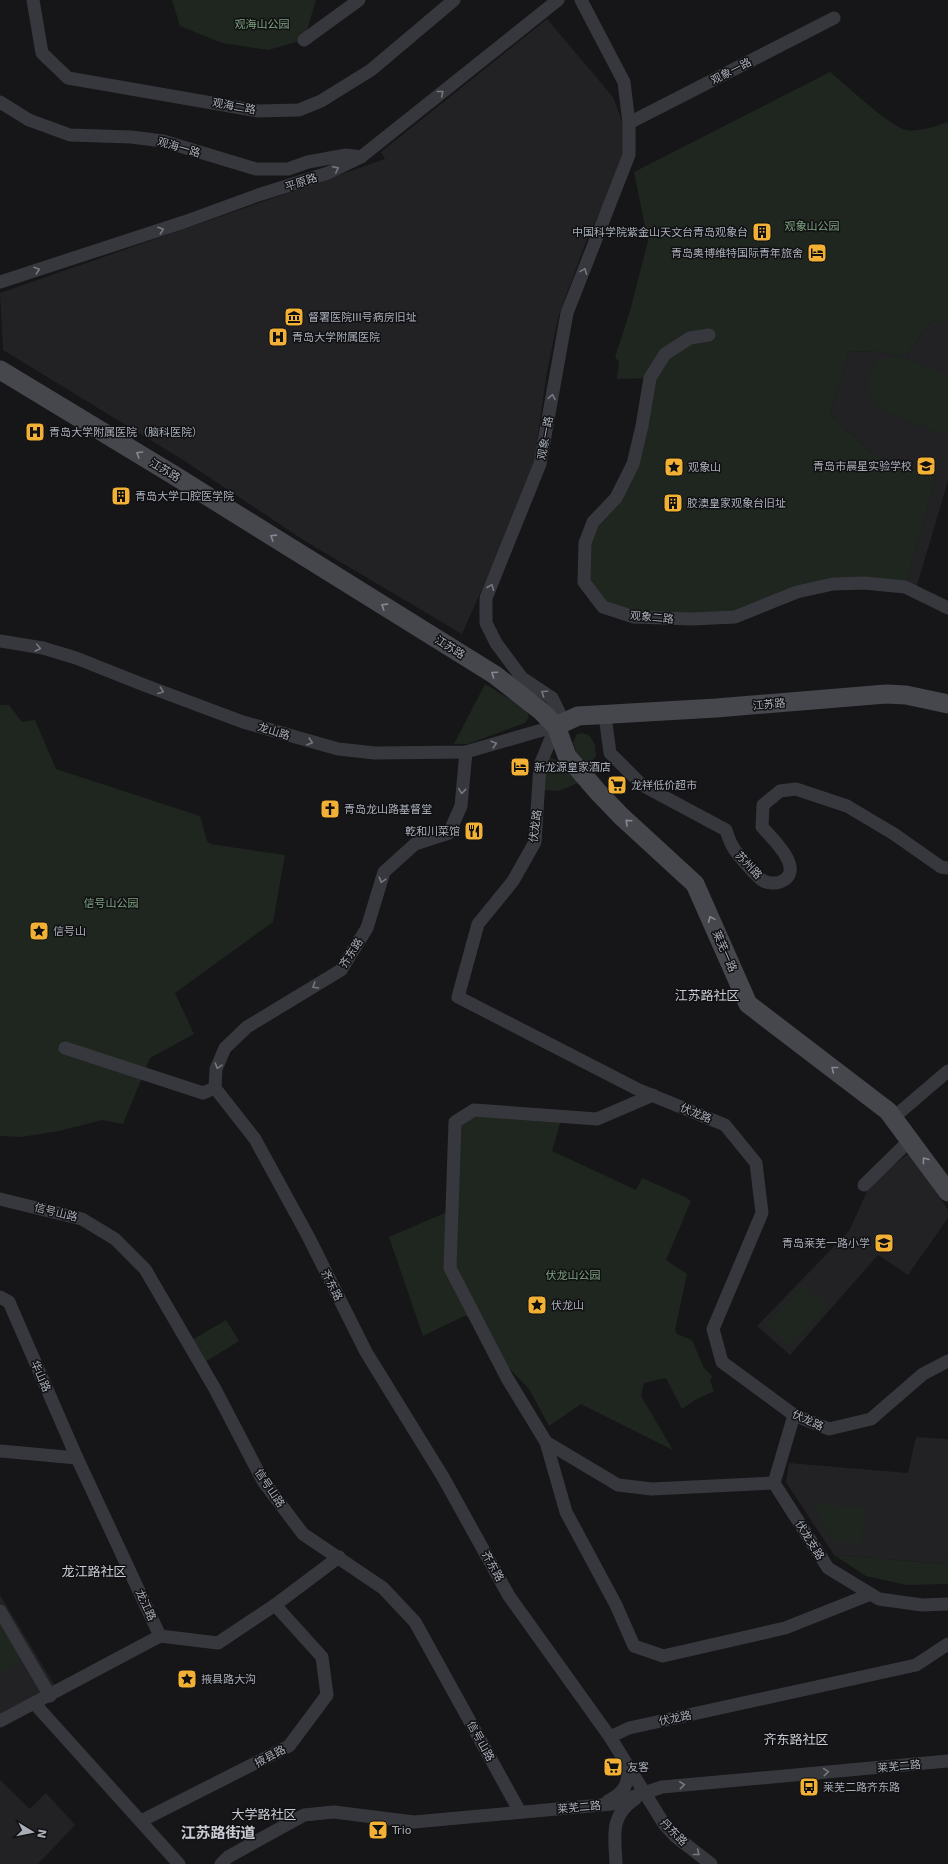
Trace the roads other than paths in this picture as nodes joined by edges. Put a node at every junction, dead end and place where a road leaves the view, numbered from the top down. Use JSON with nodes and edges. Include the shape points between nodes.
{"nodes":[{"id":1,"x":33,"y":0,"type":"edge"},
{"id":2,"x":359,"y":0,"type":"edge"},
{"id":3,"x":454,"y":0,"type":"edge"},
{"id":4,"x":558,"y":0,"type":"edge"},
{"id":5,"x":581,"y":0,"type":"edge"},
{"id":6,"x":834,"y":18,"type":"dead end"},
{"id":7,"x":304,"y":40,"type":"dead end"},
{"id":8,"x":0,"y":102,"type":"edge"},
{"id":9,"x":629,"y":123,"type":"junction"},
{"id":10,"x":361,"y":157,"type":"junction"},
{"id":11,"x":0,"y":282,"type":"edge"},
{"id":12,"x":709,"y":335,"type":"dead end"},
{"id":13,"x":0,"y":370,"type":"edge"},
{"id":14,"x":948,"y":608,"type":"edge"},
{"id":15,"x":0,"y":641,"type":"edge"},
{"id":16,"x":948,"y":704,"type":"edge"},
{"id":17,"x":605,"y":716,"type":"junction"},
{"id":18,"x":556,"y":726,"type":"junction"},
{"id":19,"x":466,"y":752,"type":"junction"},
{"id":20,"x":948,"y":868,"type":"edge"},
{"id":21,"x":65,"y":1048,"type":"dead end"},
{"id":22,"x":948,"y":1071,"type":"edge"},
{"id":23,"x":215,"y":1088,"type":"junction"},
{"id":24,"x":653,"y":1095,"type":"junction"},
{"id":25,"x":893,"y":1118,"type":"junction"},
{"id":26,"x":910,"y":1140,"type":"junction"},
{"id":27,"x":864,"y":1185,"type":"dead end"},
{"id":28,"x":948,"y":1192,"type":"edge"},
{"id":29,"x":0,"y":1199,"type":"edge"},
{"id":30,"x":0,"y":1298,"type":"edge"},
{"id":31,"x":948,"y":1361,"type":"edge"},
{"id":32,"x":794,"y":1415,"type":"junction"},
{"id":33,"x":546,"y":1442,"type":"junction"},
{"id":34,"x":0,"y":1451,"type":"edge"},
{"id":35,"x":77,"y":1458,"type":"junction"},
{"id":36,"x":774,"y":1483,"type":"junction"},
{"id":37,"x":339,"y":1557,"type":"junction"},
{"id":38,"x":871,"y":1594,"type":"junction"},
{"id":39,"x":948,"y":1604,"type":"edge"},
{"id":40,"x":275,"y":1606,"type":"junction"},
{"id":41,"x":0,"y":1611,"type":"edge"},
{"id":42,"x":160,"y":1636,"type":"junction"},
{"id":43,"x":948,"y":1644,"type":"edge"},
{"id":44,"x":50,"y":1696,"type":"junction"},
{"id":45,"x":34,"y":1703,"type":"junction"},
{"id":46,"x":0,"y":1721,"type":"edge"},
{"id":47,"x":610,"y":1737,"type":"junction"},
{"id":48,"x":948,"y":1761,"type":"edge"},
{"id":49,"x":628,"y":1767,"type":"junction"},
{"id":50,"x":644,"y":1793,"type":"junction"},
{"id":51,"x":593,"y":1806,"type":"junction"},
{"id":52,"x":520,"y":1812,"type":"junction"},
{"id":53,"x":140,"y":1821,"type":"junction"},
{"id":54,"x":615,"y":1831,"type":"junction"},
{"id":55,"x":179,"y":1864,"type":"edge"},
{"id":56,"x":221,"y":1864,"type":"edge"},
{"id":57,"x":616,"y":1864,"type":"edge"},
{"id":58,"x":712,"y":1864,"type":"edge"}],
"edges":[{"from":1,"to":3,"type":"street","name":"观海二路","via":[[42,53],[68,78],[258,111],[299,110],[321,101],[371,70]]},
{"from":2,"to":7,"type":"street"},
{"from":10,"to":4,"type":"street","name":"平原路","one_way":true},
{"from":5,"to":9,"type":"street","name":"观象一路","via":[[624,82]]},
{"from":6,"to":9,"type":"street","name":"观象一路"},
{"from":8,"to":10,"type":"street","name":"观海一路","via":[[29,120],[70,135],[163,141],[256,169],[288,169],[308,162],[346,155]]},
{"from":18,"to":9,"type":"street","name":"观象一路","one_way":true,"via":[[559,712],[552,698],[522,678],[496,643],[486,623],[486,598],[540,464],[567,313],[629,155]]},
{"from":11,"to":10,"type":"street","name":"平原路","one_way":true,"via":[[328,173]]},
{"from":12,"to":14,"type":"street","name":"观象二路","via":[[690,338],[665,354],[650,378],[633,464],[616,498],[593,522],[585,543],[584,582],[603,608],[634,617],[692,620],[735,618],[797,592],[833,584],[864,583],[905,587]]},
{"from":18,"to":13,"type":"main road","name":"江苏路","one_way":true,"via":[[495,675]]},
{"from":15,"to":19,"type":"street","name":"龙山路","one_way":true,"via":[[43,648],[76,658],[243,722],[320,745],[375,753]]},
{"from":16,"to":17,"type":"main road","name":"江苏路","via":[[906,695],[886,694]]},
{"from":17,"to":18,"type":"main road","name":"江苏路","via":[[578,716]]},
{"from":17,"to":20,"type":"street","name":"苏州路","via":[[610,753],[642,785],[726,830],[733,847],[762,880],[771,883],[781,882],[788,875],[790,867],[784,850],[762,827],[762,804],[780,791],[796,790],[847,806],[894,834],[941,867]]},
{"from":19,"to":18,"type":"street","name":"龙山路","one_way":true},
{"from":18,"to":24,"type":"street","name":"伏龙路","via":[[540,766],[535,842],[513,881],[478,924],[458,997]]},
{"from":25,"to":18,"type":"main road","name":"莱芜一路","one_way":true,"via":[[888,1111],[748,1004],[695,884],[620,816],[598,792],[567,756]]},
{"from":19,"to":23,"type":"street","name":"齐东路","one_way":true,"via":[[461,806],[449,833],[415,844],[384,872],[367,928],[341,970],[247,1027],[225,1048],[216,1069]]},
{"from":21,"to":23,"type":"street","via":[[204,1093]]},
{"from":22,"to":25,"type":"street"},
{"from":23,"to":47,"type":"street","name":"齐东路","via":[[255,1139],[308,1236],[366,1352],[443,1477],[509,1596]]},
{"from":24,"to":32,"type":"street","name":"伏龙路","via":[[725,1125],[756,1163],[762,1213],[713,1329],[722,1362]]},
{"from":24,"to":33,"type":"street","via":[[597,1119],[474,1110],[455,1122],[450,1268],[507,1378]]},
{"from":25,"to":26,"type":"main road","name":"莱芜一路"},
{"from":26,"to":27,"type":"street"},
{"from":28,"to":26,"type":"main road","name":"莱芜一路","one_way":true},
{"from":29,"to":37,"type":"street","name":"信号山路","via":[[82,1219],[115,1239],[145,1269],[215,1389],[263,1481],[303,1534]]},
{"from":30,"to":35,"type":"street","name":"华山路","via":[[8,1302]]},
{"from":31,"to":32,"type":"street","name":"伏龙路","via":[[923,1374],[871,1419],[829,1429]]},
{"from":32,"to":36,"type":"street"},
{"from":33,"to":36,"type":"street","via":[[618,1485],[652,1489]]},
{"from":33,"to":38,"type":"street","via":[[566,1512],[616,1604],[634,1646],[663,1656],[785,1628]]},
{"from":34,"to":35,"type":"street"},
{"from":35,"to":42,"type":"street","name":"龙江路"},
{"from":36,"to":38,"type":"street","name":"伏龙支路","via":[[828,1568]]},
{"from":37,"to":40,"type":"street"},
{"from":37,"to":52,"type":"street","name":"信号山路","via":[[383,1588],[415,1622]]},
{"from":38,"to":39,"type":"street","name":"伏龙支路","via":[[879,1599],[922,1605]]},
{"from":40,"to":42,"type":"street","via":[[218,1643]]},
{"from":40,"to":53,"type":"street","name":"掖县路","via":[[322,1657],[327,1695],[289,1746]]},
{"from":41,"to":44,"type":"street"},
{"from":42,"to":44,"type":"street"},
{"from":43,"to":47,"type":"street","name":"伏龙路","via":[[916,1665],[629,1728]]},
{"from":44,"to":45,"type":"street"},
{"from":45,"to":46,"type":"street"},
{"from":45,"to":53,"type":"street"},
{"from":47,"to":49,"type":"street","name":"齐东路"},
{"from":50,"to":48,"type":"street","name":"莱芜二路","one_way":true,"via":[[662,1787]]},
{"from":49,"to":50,"type":"street","name":"齐东路"},
{"from":49,"to":51,"type":"street","via":[[629,1778],[625,1789],[616,1797]]},
{"from":50,"to":51,"type":"street","name":"莱芜二路","via":[[612,1804]]},
{"from":50,"to":54,"type":"street","via":[[618,1815]]},
{"from":50,"to":58,"type":"street","name":"丹东路","one_way":true,"via":[[675,1836]]},
{"from":51,"to":52,"type":"street","name":"莱芜二路"},
{"from":51,"to":54,"type":"street","via":[[606,1808],[612,1814]]},
{"from":52,"to":56,"type":"street","name":"莱芜二路","via":[[414,1822],[334,1812],[304,1815],[228,1857]]},
{"from":53,"to":55,"type":"street"},
{"from":54,"to":57,"type":"street"}]}
